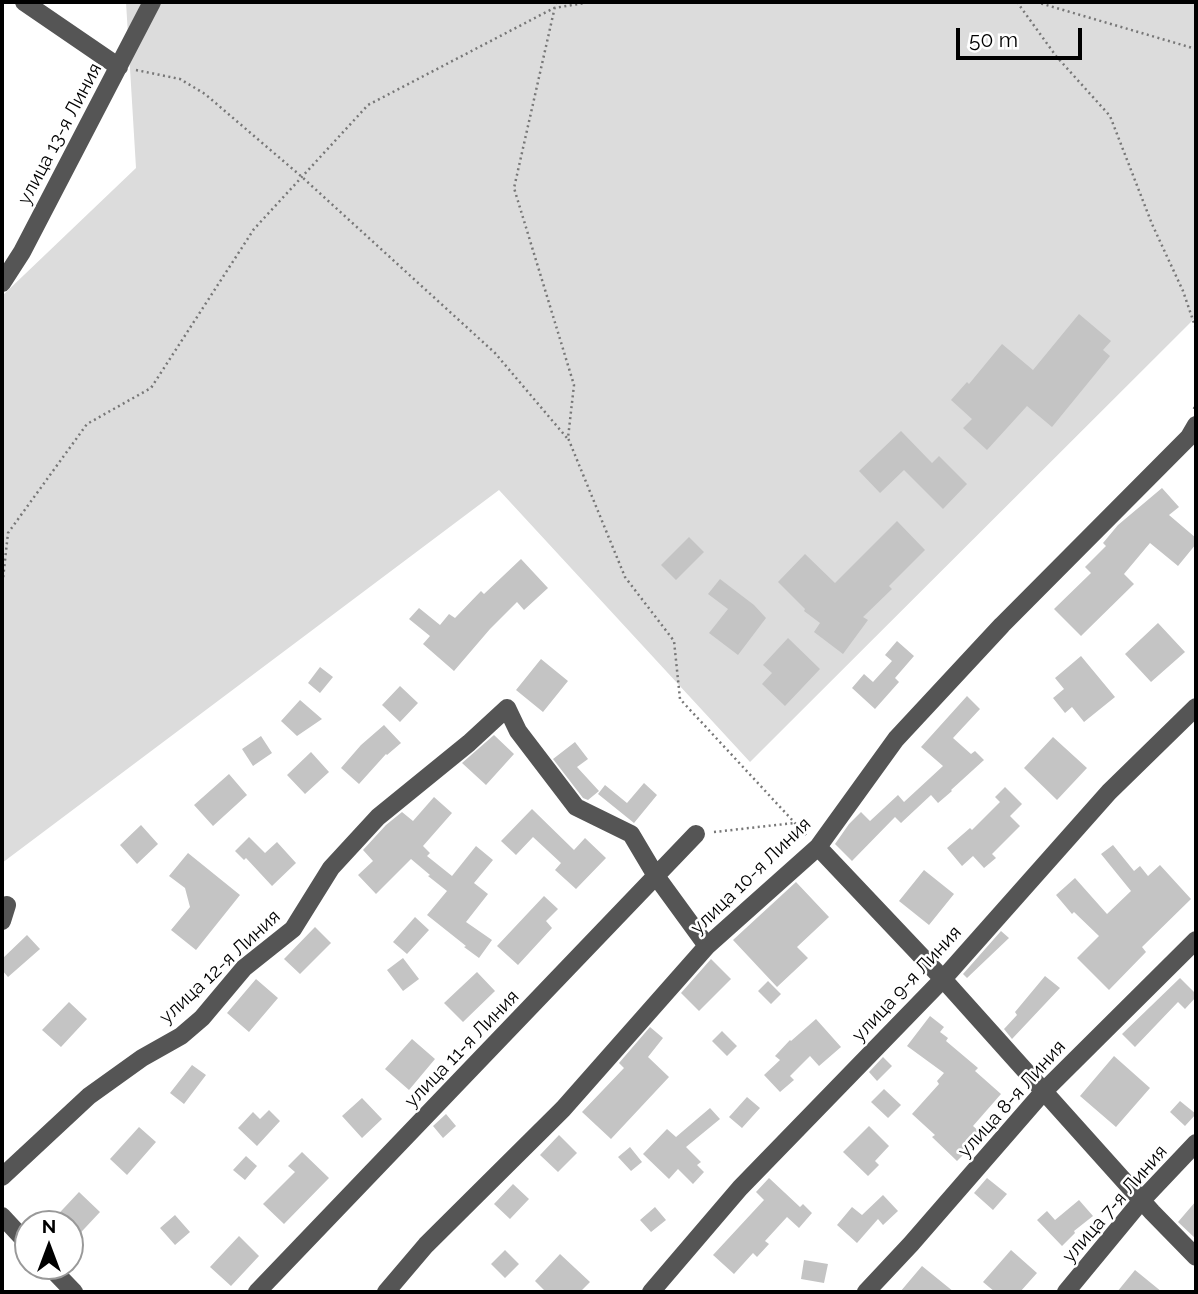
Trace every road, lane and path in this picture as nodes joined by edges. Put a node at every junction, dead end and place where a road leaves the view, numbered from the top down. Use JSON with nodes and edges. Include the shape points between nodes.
{"nodes":[{"id":1,"x":24,"y":2,"type":"edge"},
{"id":2,"x":152,"y":2,"type":"edge"},
{"id":3,"x":556,"y":2,"type":"edge"},
{"id":4,"x":591,"y":2,"type":"edge"},
{"id":5,"x":1017,"y":2,"type":"edge"},
{"id":6,"x":1036,"y":2,"type":"edge"},
{"id":7,"x":554,"y":8,"type":"junction"},
{"id":8,"x":1196,"y":49,"type":"edge"},
{"id":9,"x":119,"y":67,"type":"junction"},
{"id":10,"x":302,"y":177,"type":"junction"},
{"id":11,"x":2,"y":283,"type":"edge"},
{"id":12,"x":1196,"y":329,"type":"edge"},
{"id":13,"x":1194,"y":435,"type":"edge"},
{"id":14,"x":568,"y":438,"type":"junction"},
{"id":15,"x":2,"y":588,"type":"edge"},
{"id":16,"x":1196,"y":707,"type":"edge"},
{"id":17,"x":795,"y":823,"type":"junction"},
{"id":18,"x":696,"y":834,"type":"joint"},
{"id":19,"x":818,"y":848,"type":"junction"},
{"id":20,"x":656,"y":876,"type":"junction"},
{"id":21,"x":1196,"y":940,"type":"edge"},
{"id":22,"x":707,"y":946,"type":"junction"},
{"id":23,"x":943,"y":979,"type":"junction"},
{"id":24,"x":1044,"y":1091,"type":"junction"},
{"id":25,"x":1196,"y":1143,"type":"edge"},
{"id":26,"x":2,"y":1177,"type":"edge"},
{"id":27,"x":1142,"y":1200,"type":"junction"},
{"id":28,"x":2,"y":1216,"type":"edge"},
{"id":29,"x":14,"y":1229,"type":"edge"},
{"id":30,"x":1196,"y":1257,"type":"edge"},
{"id":31,"x":257,"y":1292,"type":"edge"},
{"id":32,"x":386,"y":1292,"type":"edge"},
{"id":33,"x":651,"y":1292,"type":"edge"},
{"id":34,"x":866,"y":1292,"type":"edge"},
{"id":35,"x":1066,"y":1292,"type":"edge"}],
"edges":[{"from":1,"to":9,"type":"street"},
{"from":2,"to":9,"type":"street","name":"улица 13-я Линия"},
{"from":3,"to":7,"type":"path"},
{"from":4,"to":7,"type":"path"},
{"from":5,"to":12,"type":"path","via":[[1056,56],[1110,116]]},
{"from":6,"to":8,"type":"path"},
{"from":7,"to":10,"type":"path","via":[[369,105]]},
{"from":7,"to":14,"type":"path","via":[[514,188],[574,385]]},
{"from":9,"to":10,"type":"path","via":[[180,79],[205,94]]},
{"from":9,"to":11,"type":"street","name":"улица 13-я Линия"},
{"from":10,"to":14,"type":"path","via":[[495,353]]},
{"from":10,"to":15,"type":"path","via":[[254,229],[152,388],[87,424],[8,533]]},
{"from":13,"to":19,"type":"street","name":"улица 10-я Линия","via":[[1002,625],[896,739]]},
{"from":14,"to":17,"type":"path","via":[[625,577],[674,641],[680,699]]},
{"from":16,"to":23,"type":"street","name":"улица 9-я Линия","via":[[1109,792]]},
{"from":17,"to":18,"type":"path"},
{"from":17,"to":19,"type":"path"},
{"from":18,"to":20,"type":"street","name":"улица 11-я Линия"},
{"from":19,"to":22,"type":"street","name":"улица 10-я Линия"},
{"from":19,"to":23,"type":"street"},
{"from":20,"to":22,"type":"street"},
{"from":20,"to":26,"type":"street","name":"улица 12-я Линия","via":[[631,834],[576,807],[519,732],[507,708],[378,817],[331,868],[293,929],[244,968],[202,1018],[89,1096]]},
{"from":20,"to":31,"type":"street","name":"улица 11-я Линия"},
{"from":21,"to":24,"type":"street","name":"улица 8-я Линия"},
{"from":22,"to":32,"type":"street","name":"улица 10-я Линия","via":[[563,1109],[426,1245]]},
{"from":23,"to":24,"type":"street"},
{"from":23,"to":33,"type":"street","name":"улица 9-я Линия","via":[[740,1188]]},
{"from":24,"to":27,"type":"street"},
{"from":24,"to":34,"type":"street","name":"улица 8-я Линия"},
{"from":25,"to":27,"type":"street","name":"улица 7-я Линия"},
{"from":27,"to":30,"type":"street"},
{"from":27,"to":35,"type":"street","name":"улица 7-я Линия"},
{"from":28,"to":29,"type":"street"}]}
